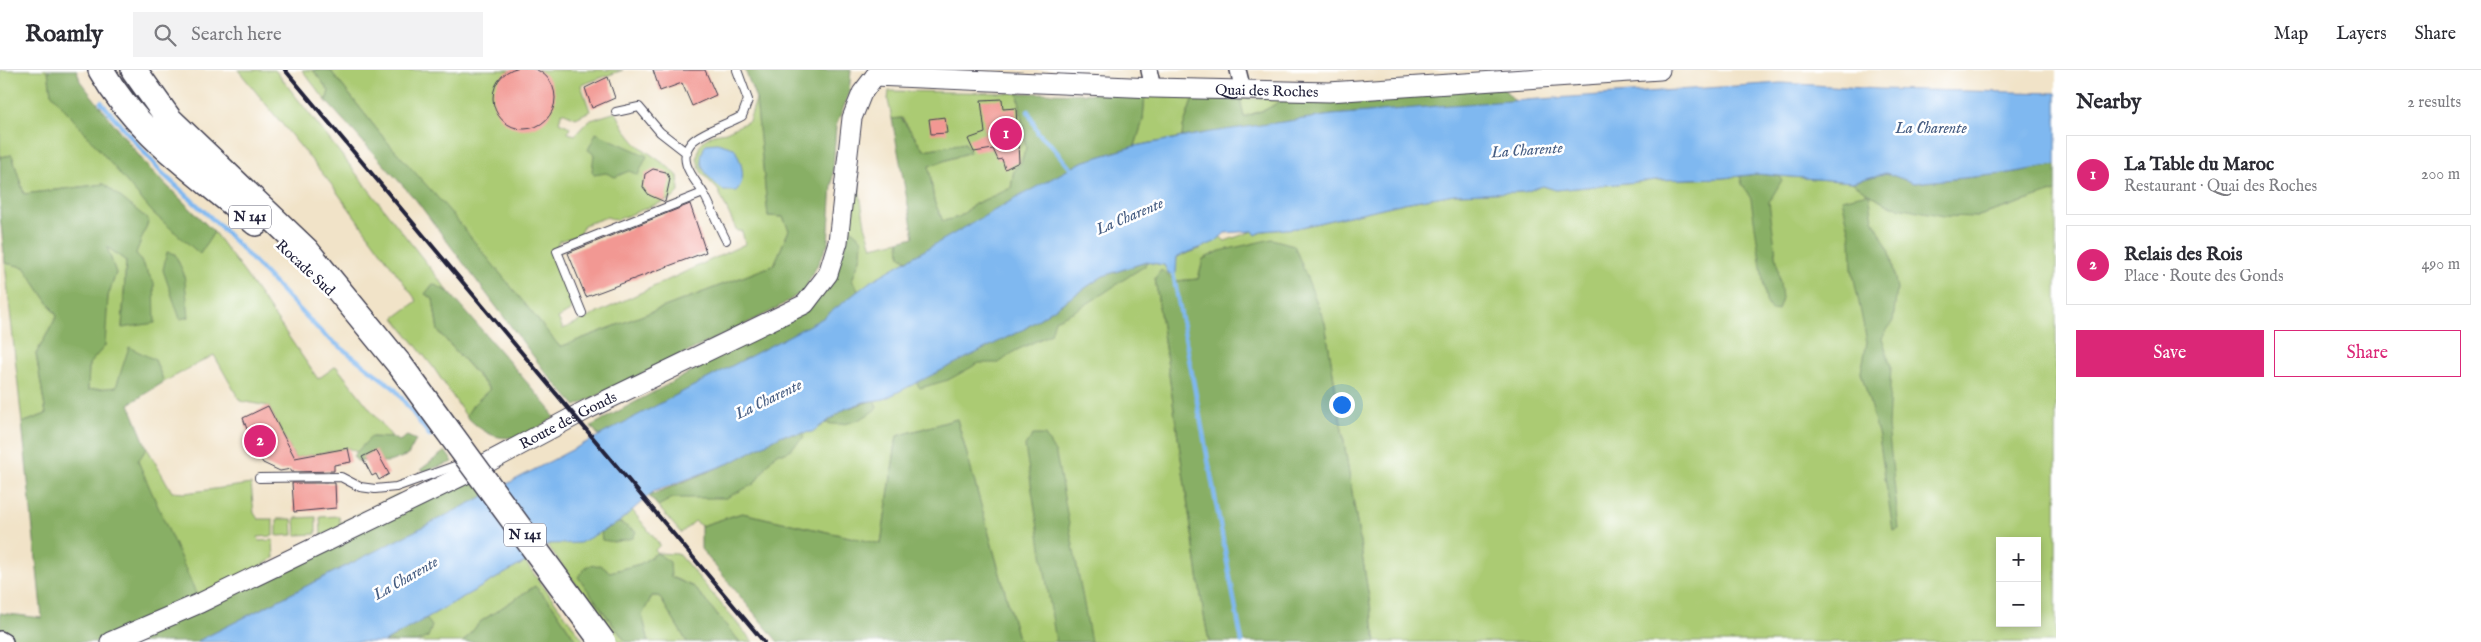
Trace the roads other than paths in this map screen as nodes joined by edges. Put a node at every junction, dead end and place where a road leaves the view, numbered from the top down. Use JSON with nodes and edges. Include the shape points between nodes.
{"nodes":[{"id":1,"x":101,"y":70,"type":"edge"},
{"id":2,"x":134,"y":70,"type":"edge"},
{"id":3,"x":737,"y":70,"type":"edge"},
{"id":4,"x":1238,"y":70,"type":"edge"},
{"id":5,"x":1660,"y":70,"type":"edge"},
{"id":6,"x":874,"y":73,"type":"edge"},
{"id":7,"x":1151,"y":79,"type":"edge"},
{"id":8,"x":1243,"y":90,"type":"junction"},
{"id":9,"x":616,"y":112,"type":"dead end"},
{"id":10,"x":687,"y":152,"type":"junction"},
{"id":11,"x":703,"y":192,"type":"junction"},
{"id":12,"x":726,"y":240,"type":"dead end"},
{"id":13,"x":582,"y":313,"type":"dead end"},
{"id":14,"x":400,"y":365,"type":"junction"},
{"id":15,"x":532,"y":439,"type":"junction"},
{"id":16,"x":259,"y":478,"type":"dead end"},
{"id":17,"x":0,"y":639,"type":"edge"},
{"id":18,"x":5,"y":642,"type":"edge"},
{"id":19,"x":110,"y":642,"type":"edge"},
{"id":20,"x":603,"y":642,"type":"edge"}],
"edges":[{"from":1,"to":14,"type":"highway","name":"Rocade Sud","number":"N 141","via":[[118,98],[150,134],[281,245],[338,298]]},
{"from":2,"to":14,"type":"highway","name":"Rocade Sud","number":"N 141","via":[[169,119],[306,250]]},
{"from":3,"to":10,"type":"lane","via":[[748,100],[742,116],[702,135],[691,143]]},
{"from":4,"to":8,"type":"street"},
{"from":5,"to":8,"type":"street","name":"Quai des Roches","via":[[1328,92]]},
{"from":6,"to":7,"type":"street","name":"Quai des Roches"},
{"from":6,"to":15,"type":"street","name":"Route des Gonds","via":[[852,118],[838,242],[828,274],[805,304]]},
{"from":7,"to":8,"type":"street","name":"Quai des Roches"},
{"from":9,"to":10,"type":"lane","via":[[639,107],[660,132]]},
{"from":10,"to":11,"type":"lane","via":[[685,158],[690,176]]},
{"from":11,"to":12,"type":"lane"},
{"from":11,"to":13,"type":"lane","via":[[557,251]]},
{"from":14,"to":20,"type":"highway","name":"Rocade Sud","number":"N 141","bridge":true},
{"from":15,"to":16,"type":"lane","via":[[396,487],[360,487],[341,477]]},
{"from":15,"to":19,"type":"street","name":"Route des Gonds","via":[[200,603]]},
{"from":17,"to":18,"type":"street"}]}
